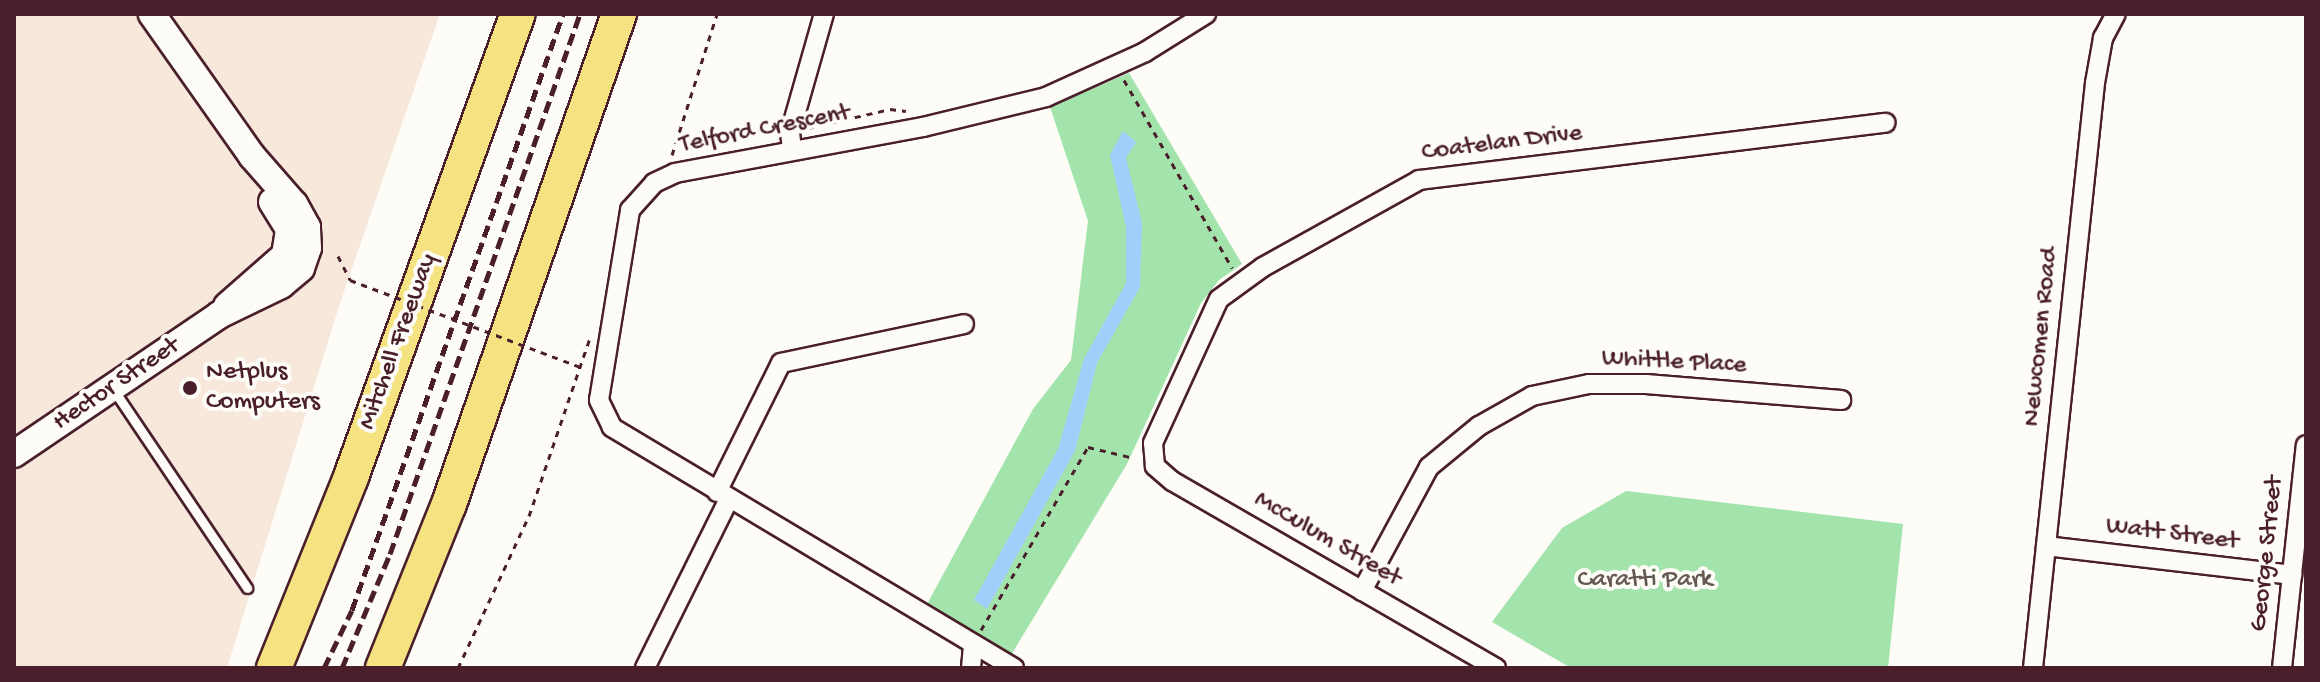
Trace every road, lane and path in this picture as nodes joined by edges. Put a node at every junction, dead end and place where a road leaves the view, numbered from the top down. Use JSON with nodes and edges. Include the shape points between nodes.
{"nodes":[{"id":1,"x":152,"y":14,"type":"edge"},
{"id":2,"x":518,"y":14,"type":"edge"},
{"id":3,"x":621,"y":14,"type":"edge"},
{"id":4,"x":717,"y":14,"type":"edge"},
{"id":5,"x":824,"y":14,"type":"edge"},
{"id":6,"x":1206,"y":14,"type":"edge"},
{"id":7,"x":2116,"y":14,"type":"edge"},
{"id":8,"x":1116,"y":67,"type":"junction"},
{"id":9,"x":920,"y":111,"type":"dead end"},
{"id":10,"x":1886,"y":123,"type":"dead end"},
{"id":11,"x":791,"y":141,"type":"junction"},
{"id":12,"x":670,"y":162,"type":"dead end"},
{"id":13,"x":338,"y":256,"type":"dead end"},
{"id":14,"x":1240,"y":281,"type":"junction"},
{"id":15,"x":964,"y":324,"type":"dead end"},
{"id":16,"x":580,"y":367,"type":"dead end"},
{"id":17,"x":113,"y":389,"type":"junction"},
{"id":18,"x":1841,"y":400,"type":"dead end"},
{"id":19,"x":564,"y":410,"type":"dead end"},
{"id":20,"x":1153,"y":443,"type":"joint"},
{"id":21,"x":2306,"y":445,"type":"edge"},
{"id":22,"x":14,"y":454,"type":"edge"},
{"id":23,"x":1134,"y":458,"type":"dead end"},
{"id":24,"x":723,"y":496,"type":"junction"},
{"id":25,"x":2046,"y":546,"type":"junction"},
{"id":26,"x":2292,"y":575,"type":"junction"},
{"id":27,"x":247,"y":588,"type":"dead end"},
{"id":28,"x":1362,"y":591,"type":"junction"},
{"id":29,"x":973,"y":644,"type":"junction"},
{"id":30,"x":274,"y":668,"type":"edge"},
{"id":31,"x":383,"y":668,"type":"edge"},
{"id":32,"x":458,"y":668,"type":"edge"},
{"id":33,"x":645,"y":668,"type":"edge"},
{"id":34,"x":971,"y":668,"type":"edge"},
{"id":35,"x":1014,"y":668,"type":"edge"},
{"id":36,"x":1496,"y":668,"type":"edge"},
{"id":37,"x":2033,"y":668,"type":"edge"},
{"id":38,"x":2282,"y":668,"type":"edge"}],
"edges":[{"from":1,"to":17,"type":"main road","name":"Hector Street","via":[[307,227],[299,245],[301,268],[281,285],[219,315]]},
{"from":2,"to":30,"type":"highway","name":"Mitchell Freeway","via":[[351,477]]},
{"from":3,"to":31,"type":"highway","via":[[449,504]]},
{"from":4,"to":12,"type":"path"},
{"from":5,"to":11,"type":"street"},
{"from":6,"to":8,"type":"street","name":"Telford Crescent"},
{"from":7,"to":25,"type":"street","name":"Newcomen Road","via":[[2103,38],[2095,83]]},
{"from":8,"to":11,"type":"street","name":"Telford Crescent","via":[[999,111]]},
{"from":8,"to":14,"type":"path"},
{"from":9,"to":11,"type":"path","via":[[890,109]]},
{"from":10,"to":14,"type":"street","name":"Coatelan Drive","via":[[1419,180]]},
{"from":11,"to":24,"type":"street","name":"Telford Crescent","via":[[675,173],[654,183],[630,210],[599,400],[603,414],[625,438]]},
{"from":13,"to":16,"type":"path","bridge":true,"via":[[350,280]]},
{"from":14,"to":20,"type":"street","name":"Coatelan Drive","via":[[1213,310]]},
{"from":15,"to":24,"type":"street","via":[[781,363]]},
{"from":17,"to":22,"type":"main road","name":"Hector Street"},
{"from":17,"to":27,"type":"lane"},
{"from":18,"to":28,"type":"street","name":"Whittle Place","via":[[1646,384],[1589,384],[1532,396],[1479,426],[1429,467]]},
{"from":19,"to":32,"type":"path","via":[[529,516]]},
{"from":20,"to":28,"type":"street","name":"McCulum Street","via":[[1155,466],[1172,481]]},
{"from":21,"to":26,"type":"street","name":"George Street"},
{"from":23,"to":29,"type":"path","via":[[1088,447]]},
{"from":24,"to":29,"type":"street","name":"Telford Crescent"},
{"from":24,"to":33,"type":"street"},
{"from":25,"to":26,"type":"street","name":"Watt Street"},
{"from":25,"to":37,"type":"street","name":"Newcomen Road"},
{"from":26,"to":38,"type":"street","name":"George Street"},
{"from":28,"to":36,"type":"street","name":"McCulum Street"},
{"from":29,"to":34,"type":"street"},
{"from":29,"to":35,"type":"street","name":"Telford Crescent"}]}
